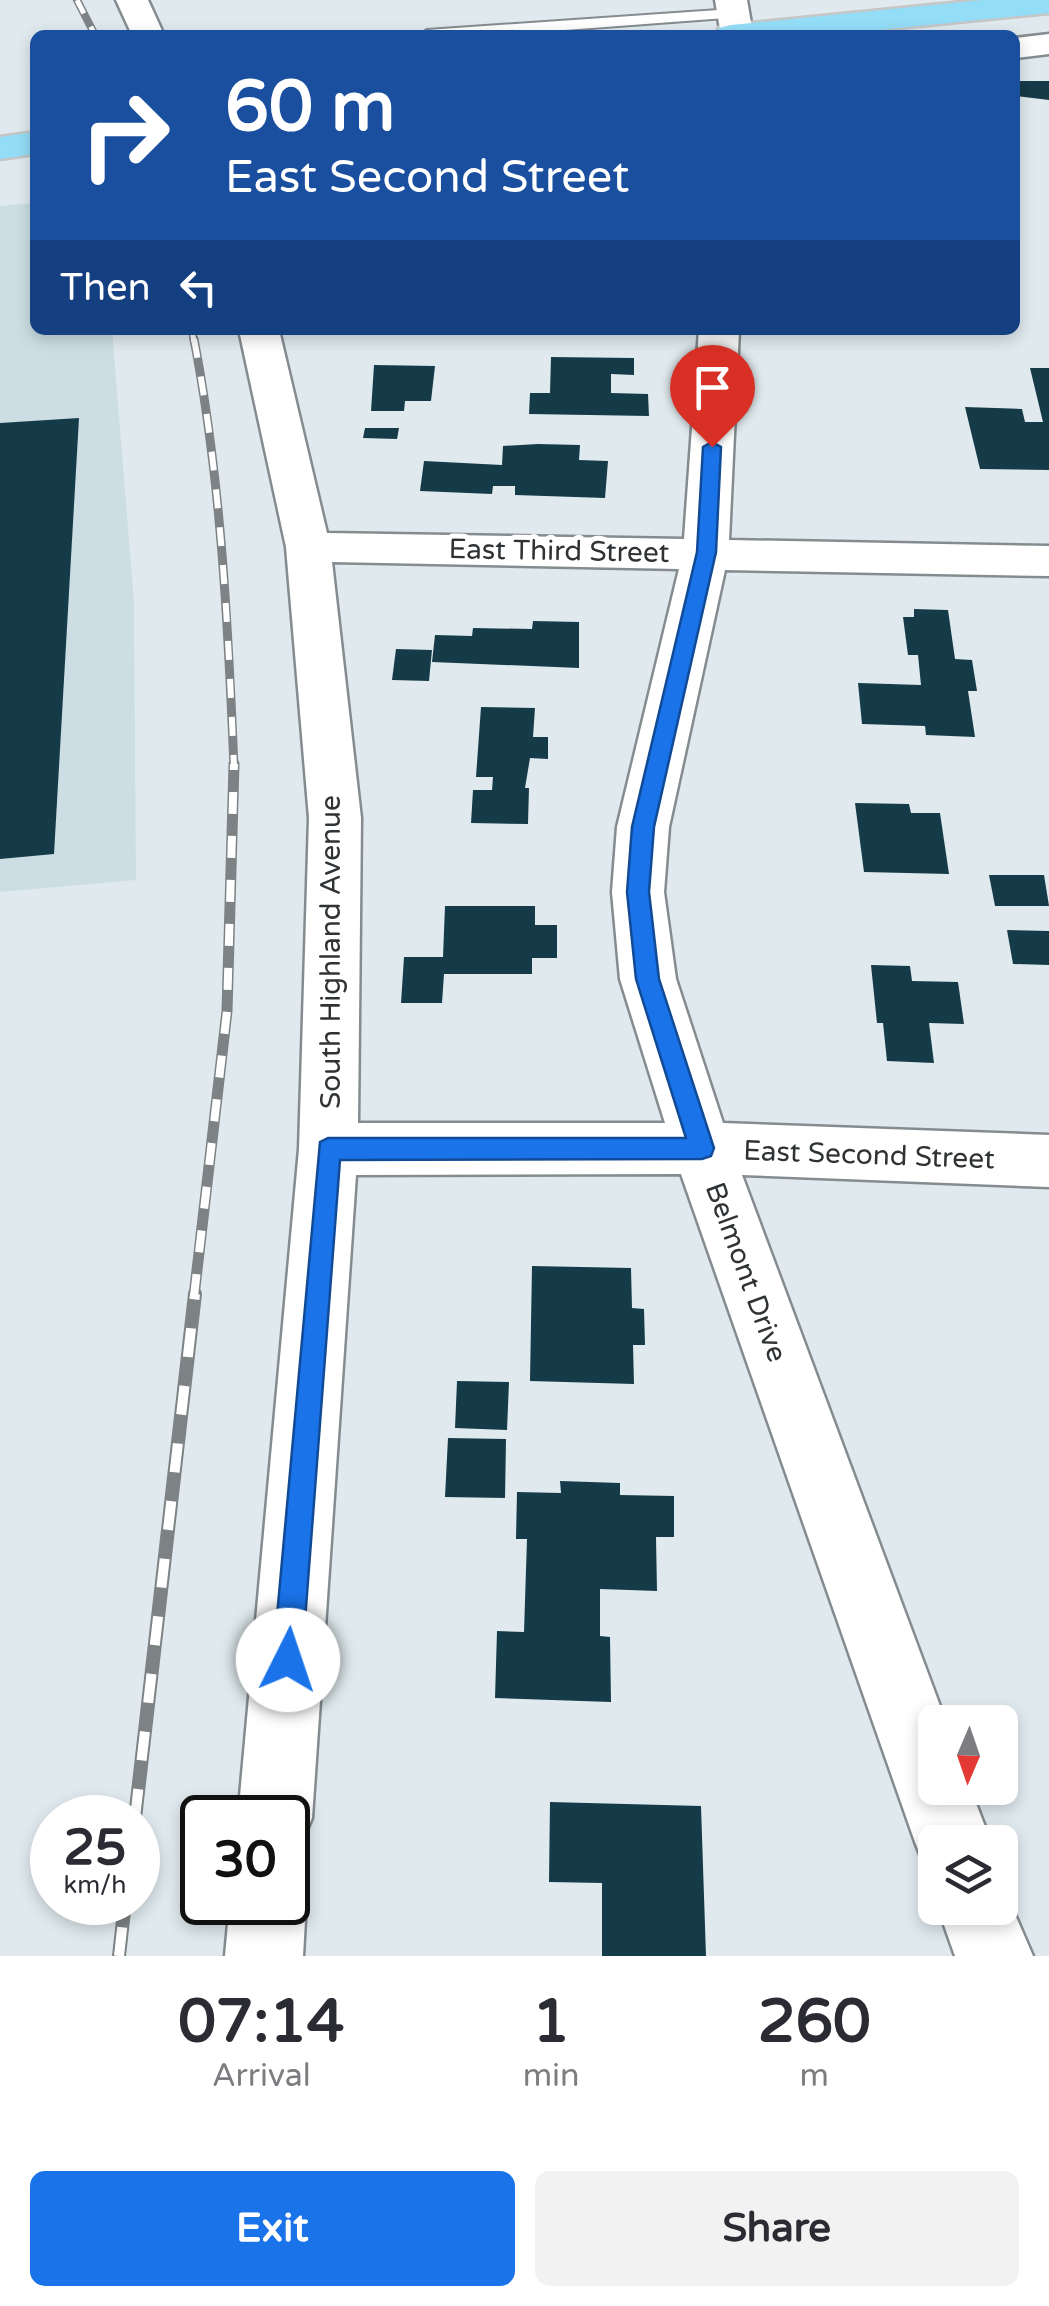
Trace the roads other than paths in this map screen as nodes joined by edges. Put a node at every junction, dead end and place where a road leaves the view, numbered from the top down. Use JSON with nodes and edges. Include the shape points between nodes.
{"nodes":[{"id":1,"x":132,"y":0,"type":"edge"},
{"id":2,"x":1049,"y":3,"type":"edge"},
{"id":3,"x":733,"y":21,"type":"edge"},
{"id":4,"x":1049,"y":24,"type":"edge"},
{"id":5,"x":146,"y":30,"type":"edge"},
{"id":6,"x":537,"y":30,"type":"edge"},
{"id":7,"x":979,"y":30,"type":"edge"},
{"id":8,"x":1049,"y":44,"type":"edge"},
{"id":9,"x":1020,"y":47,"type":"edge"},
{"id":10,"x":30,"y":124,"type":"edge"},
{"id":11,"x":0,"y":127,"type":"edge"},
{"id":12,"x":30,"y":144,"type":"edge"},
{"id":13,"x":0,"y":148,"type":"edge"},
{"id":14,"x":260,"y":335,"type":"edge"},
{"id":15,"x":718,"y":335,"type":"edge"},
{"id":16,"x":308,"y":547,"type":"junction"},
{"id":17,"x":706,"y":552,"type":"junction"},
{"id":18,"x":1049,"y":561,"type":"edge"},
{"id":19,"x":702,"y":1148,"type":"junction"},
{"id":20,"x":328,"y":1149,"type":"junction"},
{"id":21,"x":1049,"y":1161,"type":"edge"},
{"id":22,"x":277,"y":1795,"type":"edge"},
{"id":23,"x":947,"y":1825,"type":"edge"},
{"id":24,"x":266,"y":1925,"type":"edge"},
{"id":25,"x":982,"y":1925,"type":"edge"},
{"id":26,"x":264,"y":1956,"type":"edge"},
{"id":27,"x":994,"y":1956,"type":"edge"}],
"edges":[{"from":1,"to":5,"type":"street"},
{"from":2,"to":3,"type":"main road"},
{"from":3,"to":6,"type":"lane"},
{"from":4,"to":7,"type":"main road"},
{"from":8,"to":9,"type":"street"},
{"from":10,"to":11,"type":"main road"},
{"from":12,"to":13,"type":"main road"},
{"from":14,"to":16,"type":"street","name":"South Highland Avenue"},
{"from":15,"to":17,"type":"street","name":"Belmont Drive"},
{"from":16,"to":17,"type":"street","name":"East Third Street"},
{"from":16,"to":20,"type":"street","name":"South Highland Avenue","via":[[334,818]]},
{"from":17,"to":18,"type":"street","name":"East Third Street"},
{"from":17,"to":19,"type":"street","name":"Belmont Drive","via":[[643,827],[638,892],[648,979]]},
{"from":19,"to":20,"type":"street","name":"East Second Street"},
{"from":19,"to":21,"type":"street","name":"East Second Street"},
{"from":19,"to":23,"type":"street","name":"Belmont Drive"},
{"from":20,"to":22,"type":"street","name":"South Highland Avenue"},
{"from":24,"to":26,"type":"street"},
{"from":25,"to":27,"type":"street"}]}
